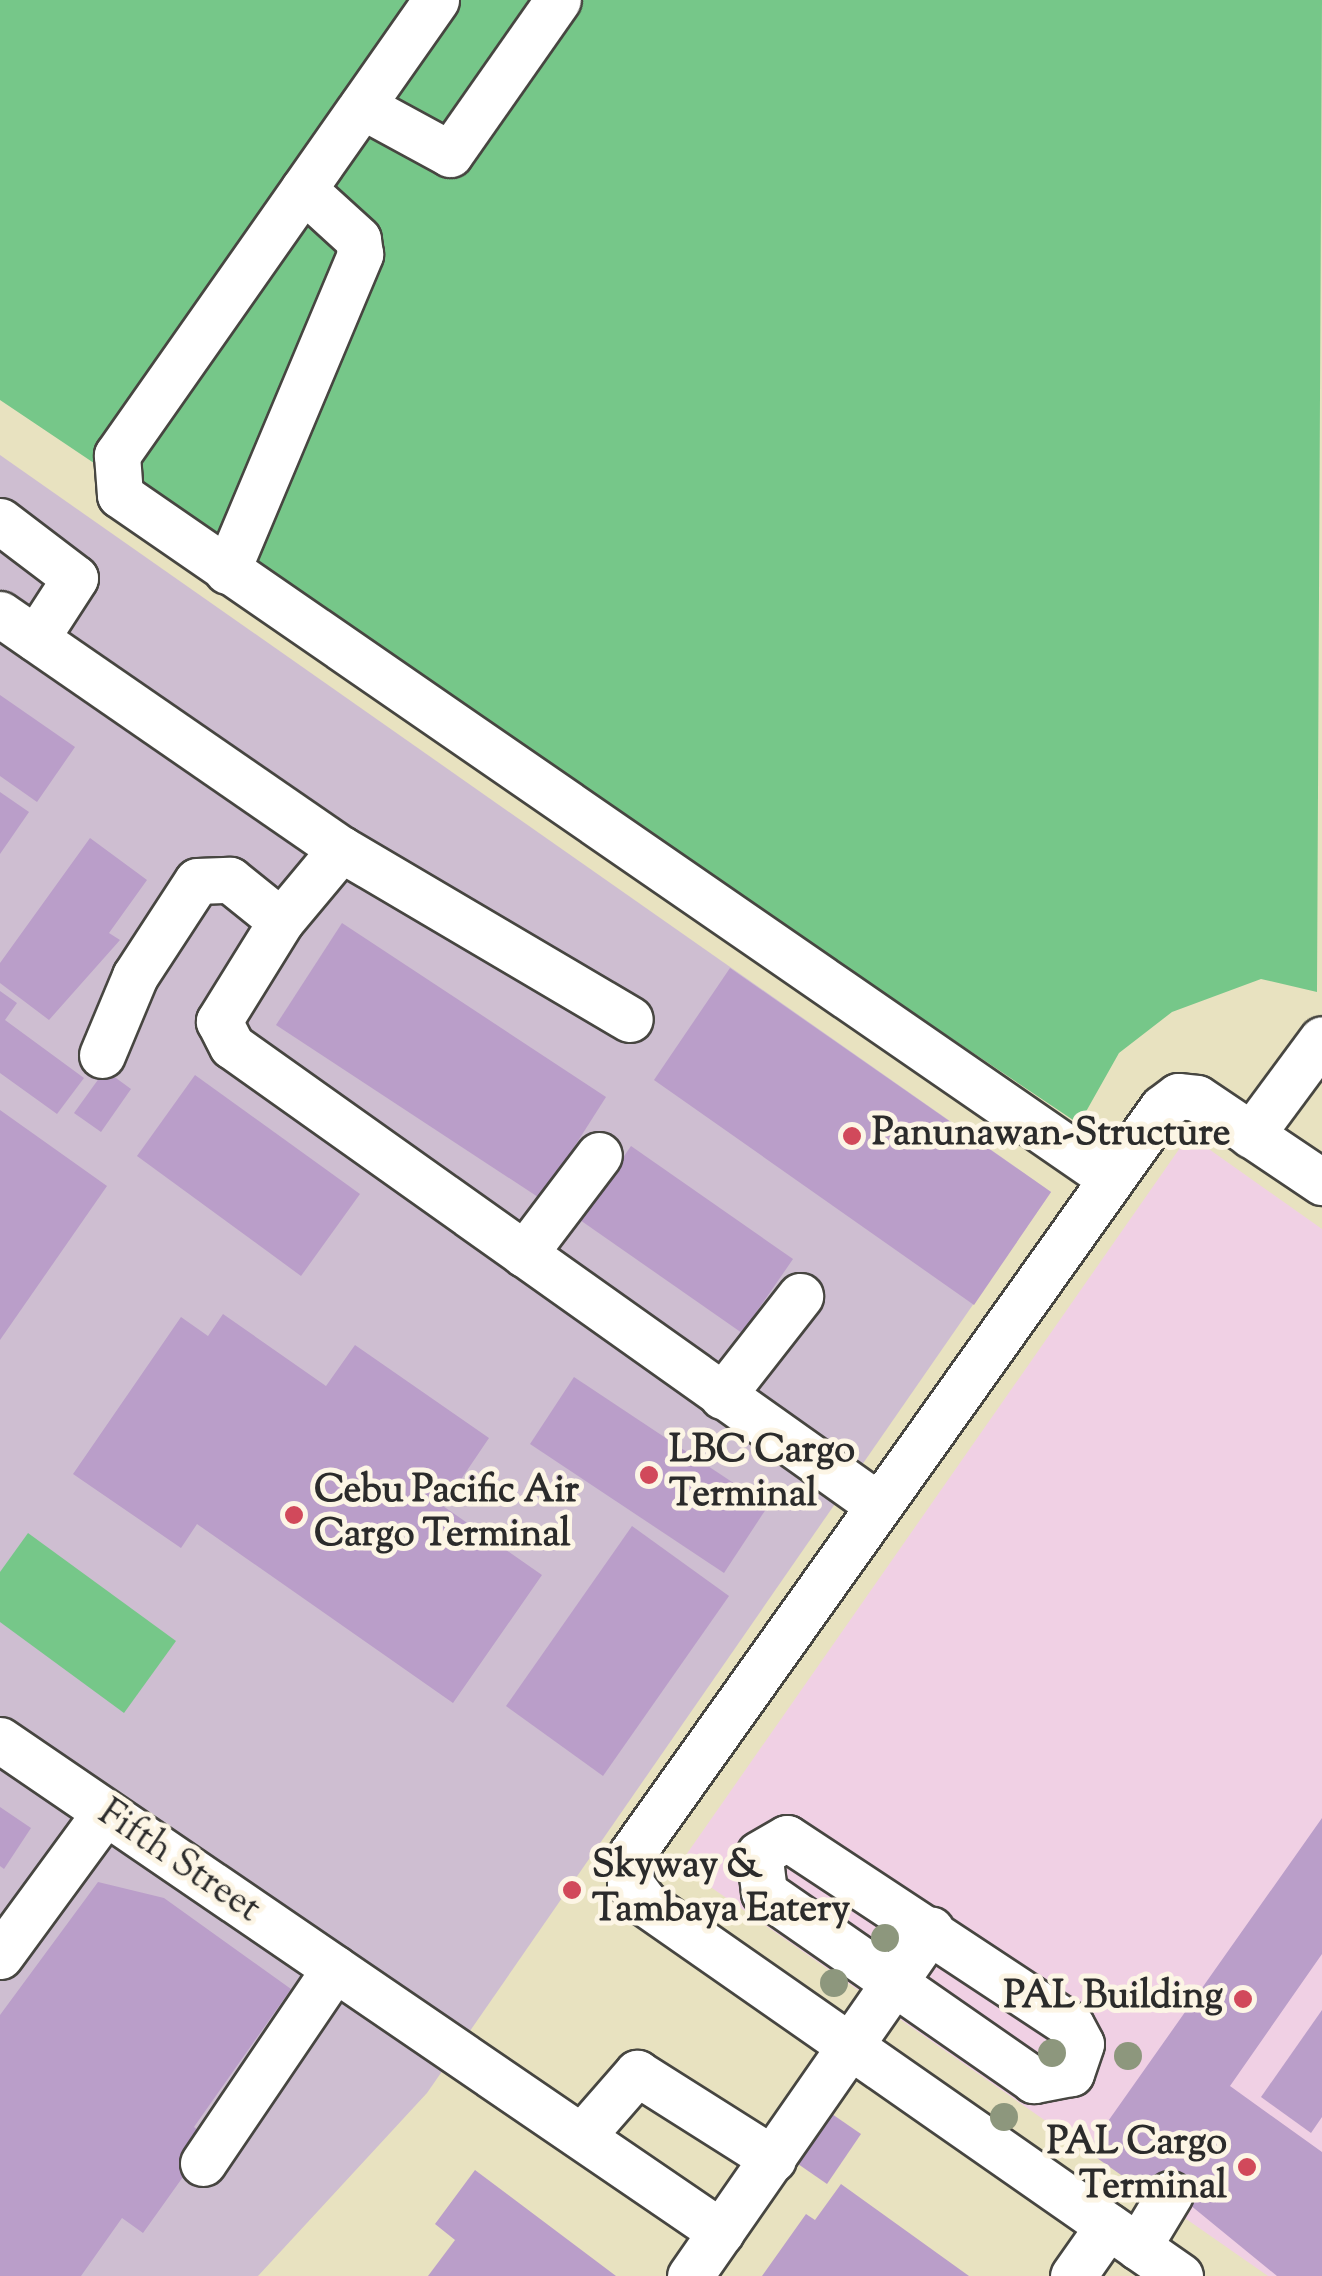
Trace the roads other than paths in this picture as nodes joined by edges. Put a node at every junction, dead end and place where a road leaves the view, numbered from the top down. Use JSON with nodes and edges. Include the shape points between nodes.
{"nodes":[{"id":1,"x":436,"y":0,"type":"edge"},
{"id":2,"x":558,"y":0,"type":"edge"},
{"id":3,"x":362,"y":106,"type":"junction"},
{"id":4,"x":304,"y":189,"type":"junction"},
{"id":5,"x":0,"y":521,"type":"edge"},
{"id":6,"x":227,"y":570,"type":"junction"},
{"id":7,"x":18,"y":626,"type":"edge"},
{"id":8,"x":341,"y":849,"type":"junction"},
{"id":9,"x":281,"y":921,"type":"junction"},
{"id":10,"x":630,"y":1019,"type":"dead end"},
{"id":11,"x":1322,"y":1039,"type":"edge"},
{"id":12,"x":102,"y":1055,"type":"dead end"},
{"id":13,"x":1252,"y":1135,"type":"junction"},
{"id":14,"x":599,"y":1155,"type":"dead end"},
{"id":15,"x":1109,"y":1178,"type":"junction"},
{"id":16,"x":1322,"y":1182,"type":"edge"},
{"id":17,"x":524,"y":1254,"type":"junction"},
{"id":18,"x":800,"y":1296,"type":"dead end"},
{"id":19,"x":722,"y":1396,"type":"junction"},
{"id":20,"x":878,"y":1506,"type":"junction"},
{"id":21,"x":0,"y":1740,"type":"edge"},
{"id":22,"x":104,"y":1814,"type":"junction"},
{"id":23,"x":930,"y":1929,"type":"junction"},
{"id":24,"x":0,"y":1956,"type":"edge"},
{"id":25,"x":346,"y":1975,"type":"junction"},
{"id":26,"x":893,"y":1984,"type":"junction"},
{"id":27,"x":852,"y":2048,"type":"junction"},
{"id":28,"x":582,"y":2136,"type":"junction"},
{"id":29,"x":772,"y":2158,"type":"junction"},
{"id":30,"x":203,"y":2164,"type":"dead end"},
{"id":31,"x":1170,"y":2194,"type":"dead end"},
{"id":32,"x":721,"y":2232,"type":"junction"},
{"id":33,"x":1123,"y":2236,"type":"junction"},
{"id":34,"x":690,"y":2276,"type":"edge"},
{"id":35,"x":1074,"y":2276,"type":"edge"},
{"id":36,"x":1180,"y":2276,"type":"edge"}],
"edges":[{"from":1,"to":3,"type":"street"},
{"from":2,"to":3,"type":"street","via":[[450,154]]},
{"from":3,"to":4,"type":"street"},
{"from":4,"to":6,"type":"street","via":[[358,239],[360,254]]},
{"from":4,"to":6,"type":"street","via":[[112,468],[135,510]]},
{"from":5,"to":7,"type":"street","via":[[75,578]]},
{"from":6,"to":15,"type":"street"},
{"from":7,"to":8,"type":"street"},
{"from":8,"to":9,"type":"street"},
{"from":8,"to":10,"type":"street"},
{"from":9,"to":12,"type":"street","via":[[230,880],[197,880],[135,976]]},
{"from":9,"to":17,"type":"street","via":[[219,1021],[232,1046]]},
{"from":11,"to":13,"type":"street"},
{"from":13,"to":15,"type":"street","via":[[1197,1098],[1178,1096]]},
{"from":13,"to":16,"type":"street"},
{"from":14,"to":17,"type":"street"},
{"from":15,"to":20,"type":"street"},
{"from":17,"to":19,"type":"street"},
{"from":18,"to":19,"type":"street"},
{"from":19,"to":20,"type":"street"},
{"from":20,"to":27,"type":"street","via":[[632,1853],[630,1883],[645,1903]]},
{"from":21,"to":22,"type":"street","name":"Fifth Street"},
{"from":22,"to":24,"type":"street"},
{"from":22,"to":25,"type":"street","name":"Fifth Street"},
{"from":23,"to":26,"type":"street"},
{"from":23,"to":26,"type":"street","via":[[797,1840],[759,1854],[764,1892]]},
{"from":23,"to":26,"type":"street","via":[[1071,2025],[1081,2044],[1077,2066],[1054,2083],[1034,2080]]},
{"from":25,"to":28,"type":"street","name":"Fifth Street"},
{"from":25,"to":30,"type":"street"},
{"from":26,"to":27,"type":"street"},
{"from":27,"to":29,"type":"street"},
{"from":27,"to":33,"type":"street"},
{"from":28,"to":29,"type":"street","via":[[637,2072]]},
{"from":28,"to":32,"type":"street","name":"Fifth Street"},
{"from":29,"to":32,"type":"street"},
{"from":31,"to":33,"type":"street"},
{"from":32,"to":34,"type":"street"},
{"from":33,"to":35,"type":"street"},
{"from":33,"to":36,"type":"street"}]}
